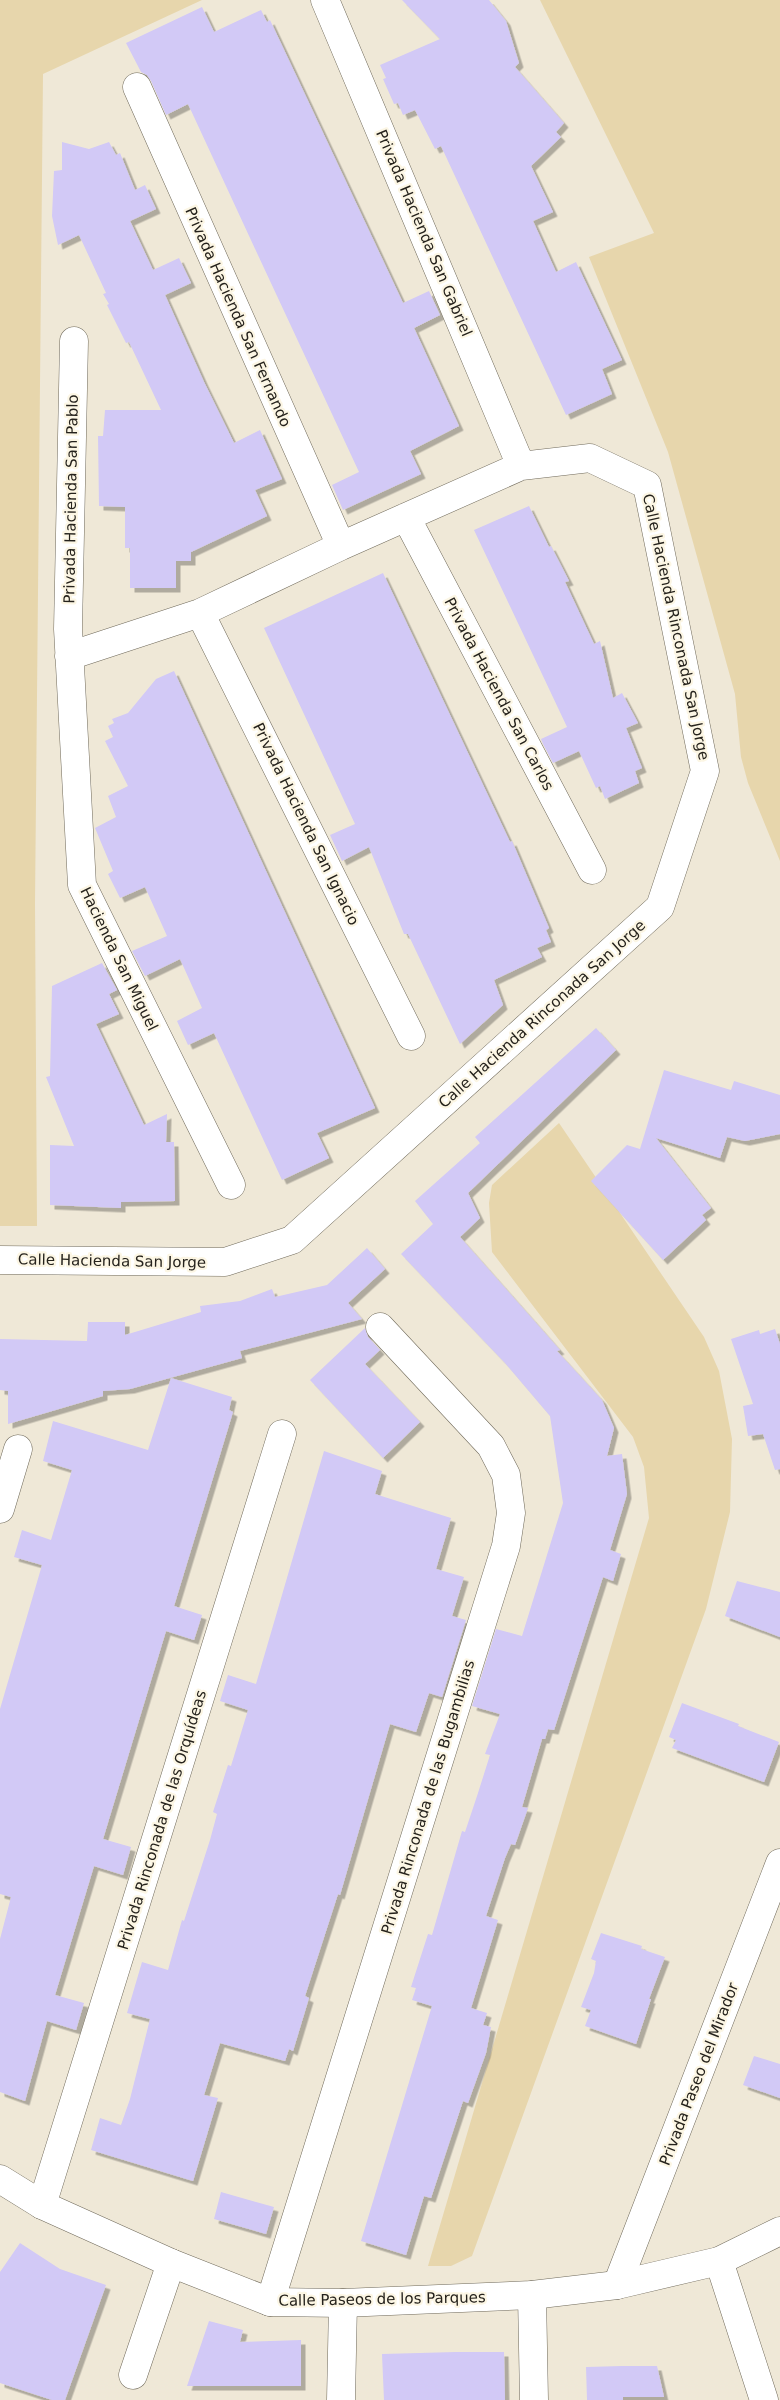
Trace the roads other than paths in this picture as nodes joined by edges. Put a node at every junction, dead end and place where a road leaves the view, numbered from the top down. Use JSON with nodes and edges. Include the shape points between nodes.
{"nodes":[{"id":1,"x":325,"y":0,"type":"edge"},
{"id":2,"x":137,"y":87,"type":"dead end"},
{"id":3,"x":74,"y":341,"type":"dead end"},
{"id":4,"x":521,"y":466,"type":"junction"},
{"id":5,"x":406,"y":517,"type":"junction"},
{"id":6,"x":341,"y":546,"type":"junction"},
{"id":7,"x":200,"y":613,"type":"junction"},
{"id":8,"x":69,"y":656,"type":"junction"},
{"id":9,"x":592,"y":870,"type":"dead end"},
{"id":10,"x":411,"y":1036,"type":"dead end"},
{"id":11,"x":231,"y":1185,"type":"dead end"},
{"id":12,"x":0,"y":1260,"type":"edge"},
{"id":13,"x":225,"y":1262,"type":"joint"},
{"id":14,"x":380,"y":1327,"type":"dead end"},
{"id":15,"x":282,"y":1434,"type":"dead end"},
{"id":16,"x":18,"y":1449,"type":"dead end"},
{"id":17,"x":0,"y":1509,"type":"edge"},
{"id":18,"x":780,"y":1863,"type":"edge"},
{"id":19,"x":2,"y":2185,"type":"edge"},
{"id":20,"x":42,"y":2206,"type":"junction"},
{"id":21,"x":780,"y":2231,"type":"edge"},
{"id":22,"x":719,"y":2261,"type":"junction"},
{"id":23,"x":171,"y":2263,"type":"junction"},
{"id":24,"x":617,"y":2285,"type":"junction"},
{"id":25,"x":532,"y":2295,"type":"junction"},
{"id":26,"x":270,"y":2302,"type":"junction"},
{"id":27,"x":343,"y":2303,"type":"junction"},
{"id":28,"x":132,"y":2374,"type":"dead end"},
{"id":29,"x":341,"y":2400,"type":"edge"},
{"id":30,"x":534,"y":2400,"type":"edge"},
{"id":31,"x":764,"y":2400,"type":"edge"}],
"edges":[{"from":1,"to":4,"type":"street","name":"Privada Hacienda San Gabriel"},
{"from":2,"to":6,"type":"street","name":"Privada Hacienda San Fernando"},
{"from":3,"to":8,"type":"street","name":"Privada Hacienda San Pablo"},
{"from":4,"to":5,"type":"street","name":"Calle Hacienda Rinconada San Jorge"},
{"from":4,"to":13,"type":"street","name":"Calle Hacienda Rinconada San Jorge","via":[[590,458],[647,485],[705,771],[660,907],[292,1240]]},
{"from":5,"to":6,"type":"street","name":"Calle Hacienda Rinconada San Jorge"},
{"from":5,"to":9,"type":"street","name":"Privada Hacienda San Carlos"},
{"from":6,"to":7,"type":"street","name":"Calle Hacienda Rinconada San Jorge"},
{"from":7,"to":8,"type":"street","name":"Calle Hacienda Rinconada San Jorge"},
{"from":7,"to":10,"type":"street","name":"Privada Hacienda San Ignacio"},
{"from":8,"to":11,"type":"street","name":"Hacienda San Miguel","via":[[82,885]]},
{"from":12,"to":13,"type":"street","name":"Calle Hacienda San Jorge"},
{"from":14,"to":26,"type":"street","name":"Privada Rinconada de las Bugambilias","via":[[491,1446],[506,1475],[511,1513],[506,1546]]},
{"from":15,"to":20,"type":"street","name":"Privada Rinconada de las Orquídeas"},
{"from":16,"to":17,"type":"street"},
{"from":18,"to":24,"type":"street","name":"Privada Paseo del Mirador"},
{"from":19,"to":20,"type":"street","name":"Calle Paseos de los Parques"},
{"from":20,"to":23,"type":"street","name":"Calle Paseos de los Parques"},
{"from":21,"to":22,"type":"street","name":"Calle Paseos de los Parques"},
{"from":22,"to":24,"type":"street","name":"Calle Paseos de los Parques"},
{"from":22,"to":31,"type":"street"},
{"from":23,"to":26,"type":"street","name":"Calle Paseos de los Parques"},
{"from":23,"to":28,"type":"street"},
{"from":24,"to":25,"type":"street","name":"Calle Paseos de los Parques"},
{"from":25,"to":27,"type":"street","name":"Calle Paseos de los Parques"},
{"from":25,"to":30,"type":"street"},
{"from":26,"to":27,"type":"street","name":"Calle Paseos de los Parques"},
{"from":27,"to":29,"type":"street"}]}
